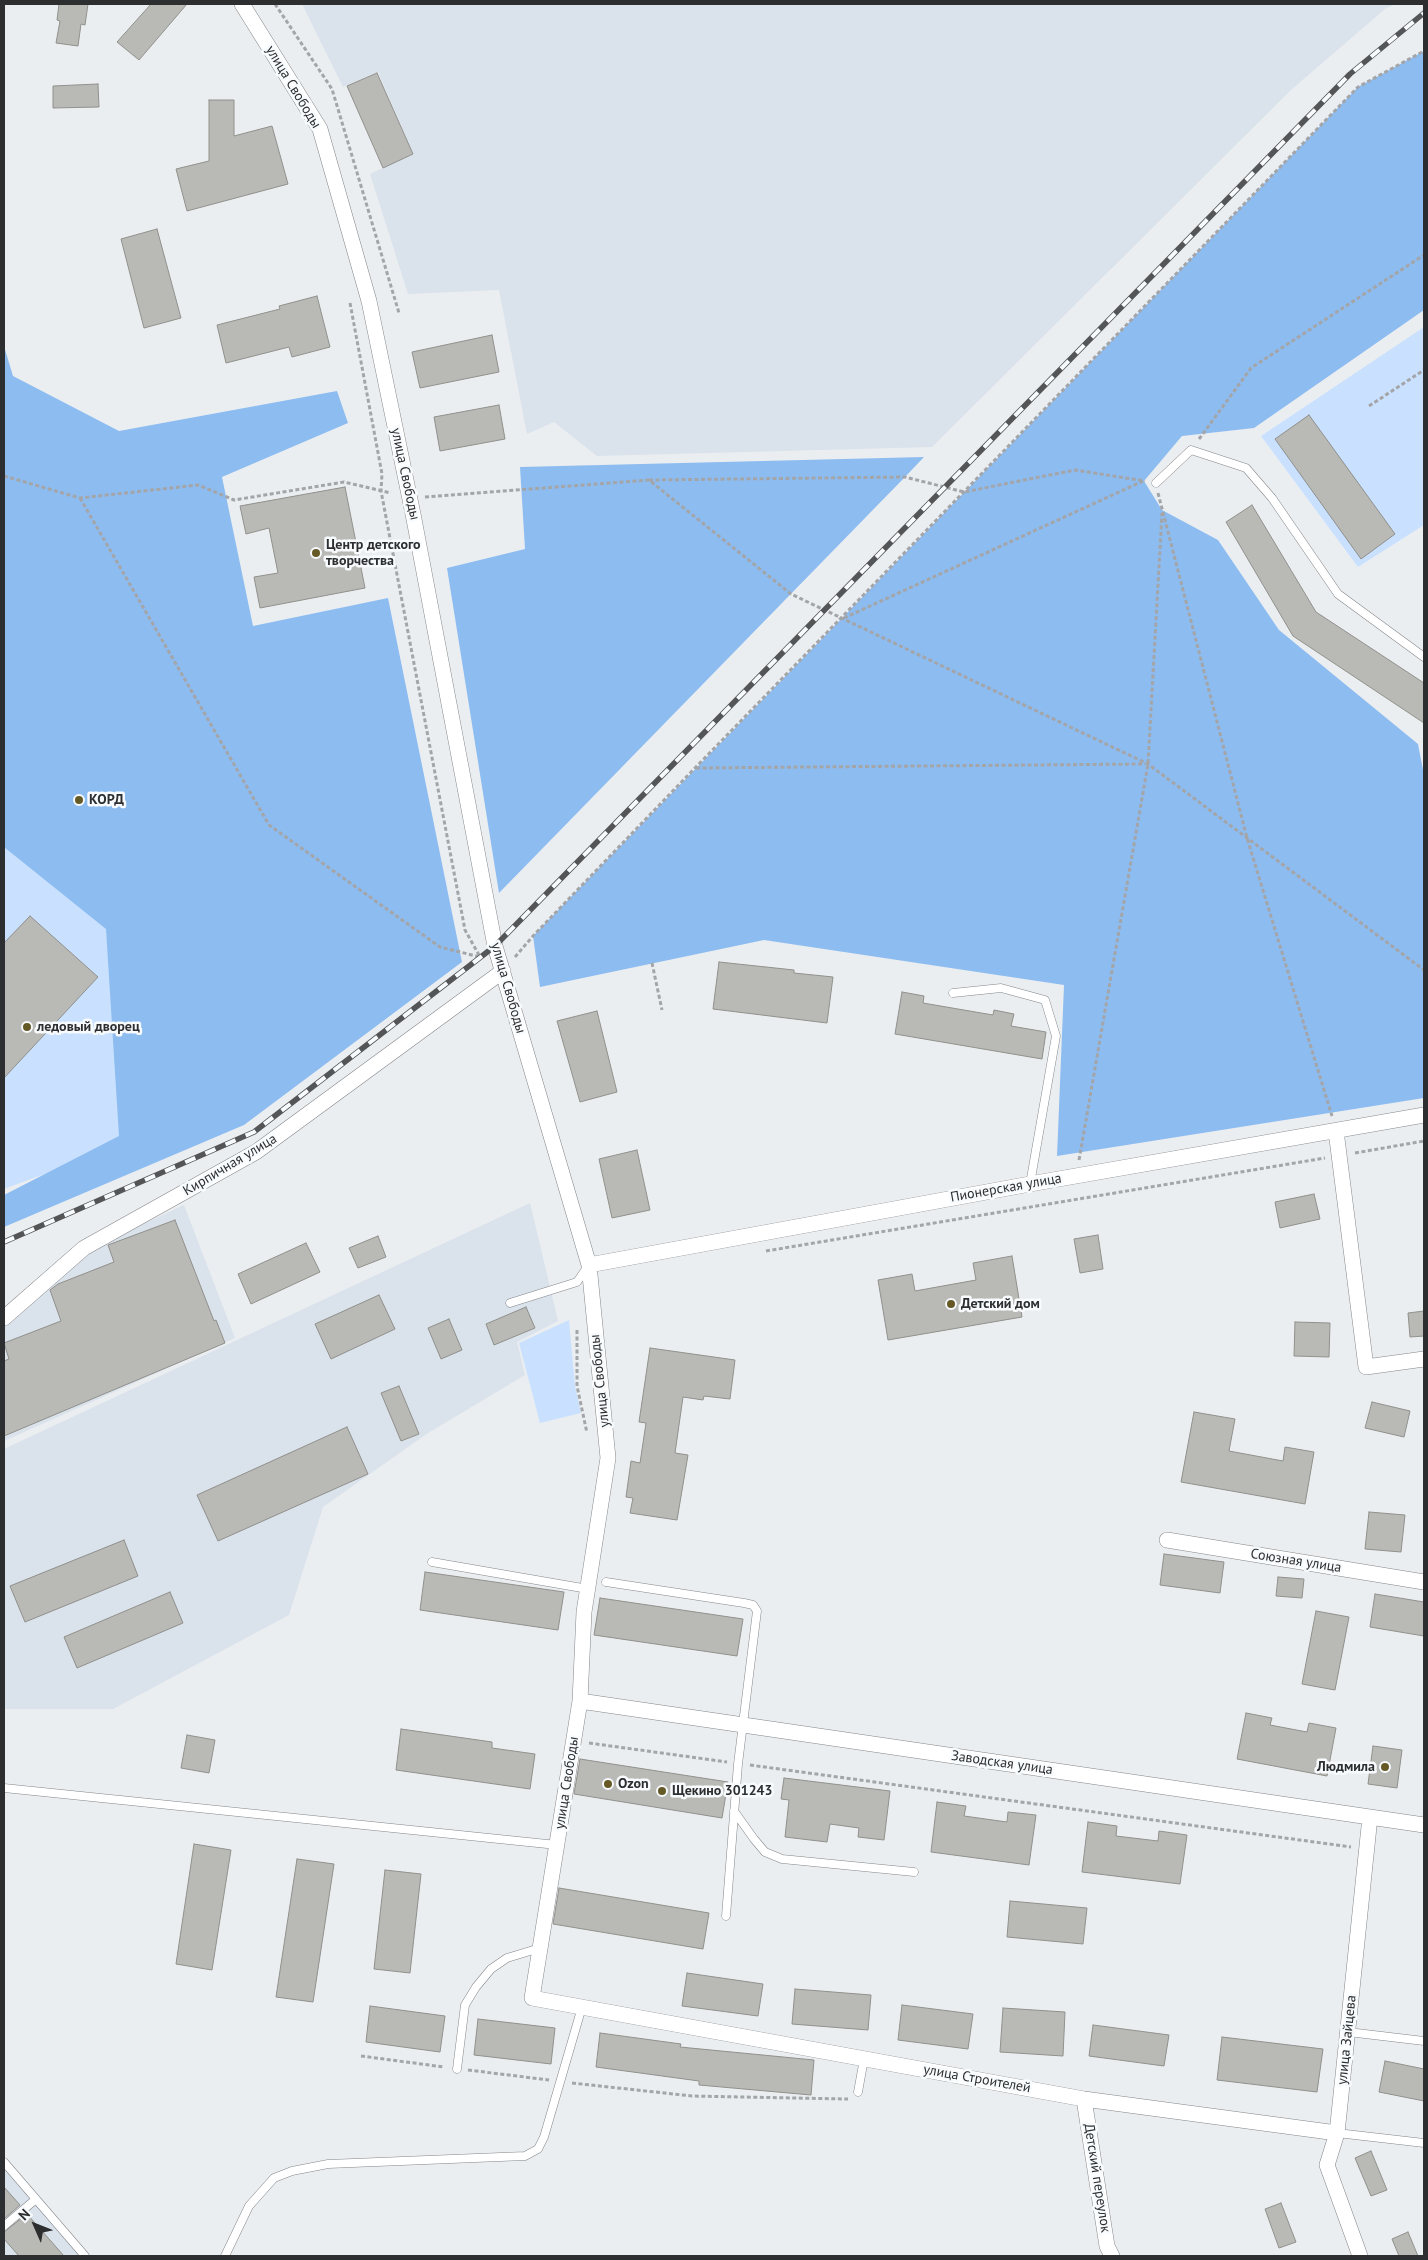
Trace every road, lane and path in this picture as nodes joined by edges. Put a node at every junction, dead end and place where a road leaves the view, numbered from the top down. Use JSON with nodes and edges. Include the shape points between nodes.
{"nodes":[{"id":1,"x":242,"y":4,"type":"edge"},
{"id":2,"x":275,"y":4,"type":"edge"},
{"id":3,"x":1424,"y":51,"type":"edge"},
{"id":4,"x":1424,"y":255,"type":"edge"},
{"id":5,"x":350,"y":300,"type":"dead end"},
{"id":6,"x":399,"y":313,"type":"dead end"},
{"id":7,"x":1424,"y":370,"type":"edge"},
{"id":8,"x":1369,"y":406,"type":"dead end"},
{"id":9,"x":1191,"y":450,"type":"junction"},
{"id":10,"x":4,"y":476,"type":"edge"},
{"id":11,"x":649,"y":480,"type":"junction"},
{"id":12,"x":1156,"y":483,"type":"dead end"},
{"id":13,"x":381,"y":491,"type":"junction"},
{"id":14,"x":964,"y":492,"type":"junction"},
{"id":15,"x":80,"y":498,"type":"junction"},
{"id":16,"x":410,"y":498,"type":"junction"},
{"id":17,"x":842,"y":619,"type":"junction"},
{"id":18,"x":1424,"y":657,"type":"edge"},
{"id":19,"x":1148,"y":764,"type":"junction"},
{"id":20,"x":696,"y":768,"type":"junction"},
{"id":21,"x":1247,"y":838,"type":"junction"},
{"id":22,"x":480,"y":957,"type":"junction"},
{"id":23,"x":652,"y":964,"type":"dead end"},
{"id":24,"x":1424,"y":970,"type":"edge"},
{"id":25,"x":499,"y":974,"type":"junction"},
{"id":26,"x":953,"y":993,"type":"dead end"},
{"id":27,"x":662,"y":1010,"type":"dead end"},
{"id":28,"x":1424,"y":1115,"type":"edge"},
{"id":29,"x":1336,"y":1131,"type":"junction"},
{"id":30,"x":1424,"y":1141,"type":"edge"},
{"id":31,"x":1340,"y":1155,"type":"junction"},
{"id":32,"x":1076,"y":1176,"type":"junction"},
{"id":33,"x":1030,"y":1184,"type":"junction"},
{"id":34,"x":760,"y":1252,"type":"dead end"},
{"id":35,"x":589,"y":1265,"type":"junction"},
{"id":36,"x":510,"y":1303,"type":"dead end"},
{"id":37,"x":4,"y":1318,"type":"edge"},
{"id":38,"x":577,"y":1329,"type":"dead end"},
{"id":39,"x":1424,"y":1359,"type":"edge"},
{"id":40,"x":588,"y":1438,"type":"dead end"},
{"id":41,"x":1167,"y":1540,"type":"dead end"},
{"id":42,"x":432,"y":1562,"type":"dead end"},
{"id":43,"x":606,"y":1582,"type":"dead end"},
{"id":44,"x":1424,"y":1582,"type":"edge"},
{"id":45,"x":588,"y":1589,"type":"junction"},
{"id":46,"x":580,"y":1701,"type":"junction"},
{"id":47,"x":743,"y":1725,"type":"junction"},
{"id":48,"x":574,"y":1741,"type":"junction"},
{"id":49,"x":738,"y":1764,"type":"junction"},
{"id":50,"x":4,"y":1788,"type":"edge"},
{"id":51,"x":734,"y":1811,"type":"junction"},
{"id":52,"x":1370,"y":1817,"type":"junction"},
{"id":53,"x":1424,"y":1825,"type":"edge"},
{"id":54,"x":557,"y":1845,"type":"junction"},
{"id":55,"x":1366,"y":1849,"type":"junction"},
{"id":56,"x":914,"y":1872,"type":"dead end"},
{"id":57,"x":726,"y":1916,"type":"dead end"},
{"id":58,"x":540,"y":1948,"type":"junction"},
{"id":59,"x":532,"y":1998,"type":"joint"},
{"id":60,"x":582,"y":2007,"type":"junction"},
{"id":61,"x":1348,"y":2032,"type":"junction"},
{"id":62,"x":1424,"y":2041,"type":"edge"},
{"id":63,"x":361,"y":2056,"type":"dead end"},
{"id":64,"x":864,"y":2058,"type":"junction"},
{"id":65,"x":456,"y":2068,"type":"junction"},
{"id":66,"x":560,"y":2082,"type":"junction"},
{"id":67,"x":858,"y":2092,"type":"joint"},
{"id":68,"x":1084,"y":2099,"type":"junction"},
{"id":69,"x":1338,"y":2134,"type":"junction"},
{"id":70,"x":1424,"y":2143,"type":"edge"},
{"id":71,"x":4,"y":2162,"type":"edge"},
{"id":72,"x":36,"y":2199,"type":"junction"},
{"id":73,"x":4,"y":2226,"type":"edge"},
{"id":74,"x":85,"y":2256,"type":"edge"},
{"id":75,"x":225,"y":2256,"type":"edge"},
{"id":76,"x":1112,"y":2256,"type":"edge"},
{"id":77,"x":1360,"y":2256,"type":"edge"}],
"edges":[{"from":1,"to":16,"type":"street","name":"улица Свободы","via":[[320,129],[369,302]]},
{"from":2,"to":6,"type":"path","via":[[332,88]]},
{"from":3,"to":14,"type":"path","via":[[1358,87]]},
{"from":4,"to":9,"type":"path","via":[[1251,368]]},
{"from":5,"to":13,"type":"path","via":[[382,474]]},
{"from":7,"to":8,"type":"path"},
{"from":9,"to":12,"type":"lane"},
{"from":9,"to":18,"type":"lane","via":[[1246,468],[1272,498],[1338,594]]},
{"from":10,"to":15,"type":"path"},
{"from":11,"to":14,"type":"path","via":[[905,477]]},
{"from":11,"to":16,"type":"path"},
{"from":11,"to":17,"type":"path","via":[[791,594]]},
{"from":13,"to":15,"type":"path","via":[[344,482],[234,500],[198,485]]},
{"from":13,"to":16,"type":"path"},
{"from":13,"to":22,"type":"path","via":[[465,930]]},
{"from":14,"to":17,"type":"path"},
{"from":14,"to":17,"type":"path","via":[[1075,470],[1144,481]]},
{"from":15,"to":22,"type":"path","via":[[269,825],[440,947]]},
{"from":16,"to":25,"type":"street","name":"улица Свободы"},
{"from":17,"to":19,"type":"path"},
{"from":17,"to":20,"type":"path"},
{"from":19,"to":20,"type":"path"},
{"from":19,"to":21,"type":"path"},
{"from":19,"to":21,"type":"path","via":[[1162,510]]},
{"from":19,"to":32,"type":"path"},
{"from":20,"to":25,"type":"path"},
{"from":21,"to":24,"type":"path"},
{"from":21,"to":29,"type":"path"},
{"from":22,"to":25,"type":"path"},
{"from":23,"to":27,"type":"path"},
{"from":25,"to":35,"type":"street","name":"улица Свободы"},
{"from":25,"to":37,"type":"street","name":"Кирпичная улица","via":[[256,1152],[84,1248]]},
{"from":26,"to":33,"type":"lane","via":[[1001,988],[1045,1000],[1056,1036]]},
{"from":28,"to":29,"type":"street","name":"Пионерская улица"},
{"from":29,"to":31,"type":"street"},
{"from":29,"to":32,"type":"street","name":"Пионерская улица"},
{"from":30,"to":31,"type":"path"},
{"from":31,"to":34,"type":"path"},
{"from":31,"to":39,"type":"street","via":[[1366,1367]]},
{"from":32,"to":33,"type":"street","name":"Пионерская улица"},
{"from":33,"to":35,"type":"street","name":"Пионерская улица"},
{"from":35,"to":36,"type":"lane","via":[[577,1282]]},
{"from":35,"to":45,"type":"street","name":"улица Свободы","via":[[608,1458]]},
{"from":38,"to":40,"type":"path","via":[[577,1386]]},
{"from":41,"to":44,"type":"street","name":"Союзная улица"},
{"from":42,"to":45,"type":"lane"},
{"from":43,"to":47,"type":"lane","via":[[753,1605],[756,1611]]},
{"from":45,"to":46,"type":"street","name":"улица Свободы"},
{"from":46,"to":47,"type":"street","name":"Заводская улица"},
{"from":46,"to":48,"type":"street","name":"улица Свободы"},
{"from":47,"to":49,"type":"lane"},
{"from":47,"to":52,"type":"street","name":"Заводская улица"},
{"from":48,"to":49,"type":"path"},
{"from":48,"to":54,"type":"street","name":"улица Свободы"},
{"from":49,"to":51,"type":"lane"},
{"from":49,"to":55,"type":"path"},
{"from":50,"to":54,"type":"lane"},
{"from":51,"to":56,"type":"lane","via":[[765,1852],[782,1858]]},
{"from":51,"to":57,"type":"lane"},
{"from":52,"to":53,"type":"street","name":"Заводская улица"},
{"from":52,"to":55,"type":"street","name":"улица Зайцева"},
{"from":54,"to":58,"type":"street","name":"улица Свободы"},
{"from":55,"to":61,"type":"street","name":"улица Зайцева"},
{"from":58,"to":59,"type":"street","name":"улица Свободы"},
{"from":58,"to":65,"type":"lane","via":[[507,1958],[491,1969],[476,1987],[465,2005]]},
{"from":59,"to":60,"type":"street","name":"улица Строителей"},
{"from":60,"to":64,"type":"street","name":"улица Строителей"},
{"from":60,"to":66,"type":"lane"},
{"from":61,"to":62,"type":"lane"},
{"from":61,"to":69,"type":"street","name":"улица Зайцева"},
{"from":63,"to":65,"type":"path"},
{"from":64,"to":67,"type":"lane"},
{"from":64,"to":68,"type":"street","name":"улица Строителей"},
{"from":65,"to":66,"type":"path"},
{"from":66,"to":67,"type":"path","via":[[692,2096],[844,2100],[851,2099]]},
{"from":66,"to":75,"type":"lane","via":[[544,2137],[538,2149],[525,2156],[328,2164],[292,2171],[274,2178],[249,2206]]},
{"from":68,"to":69,"type":"street","name":"улица Строителей"},
{"from":68,"to":76,"type":"street","name":"Детский переулок"},
{"from":69,"to":70,"type":"lane","name":"улица Строителей"},
{"from":69,"to":77,"type":"street","name":"улица Зайцева","via":[[1327,2165]]},
{"from":71,"to":72,"type":"lane"},
{"from":72,"to":73,"type":"lane"},
{"from":72,"to":74,"type":"lane"}]}
